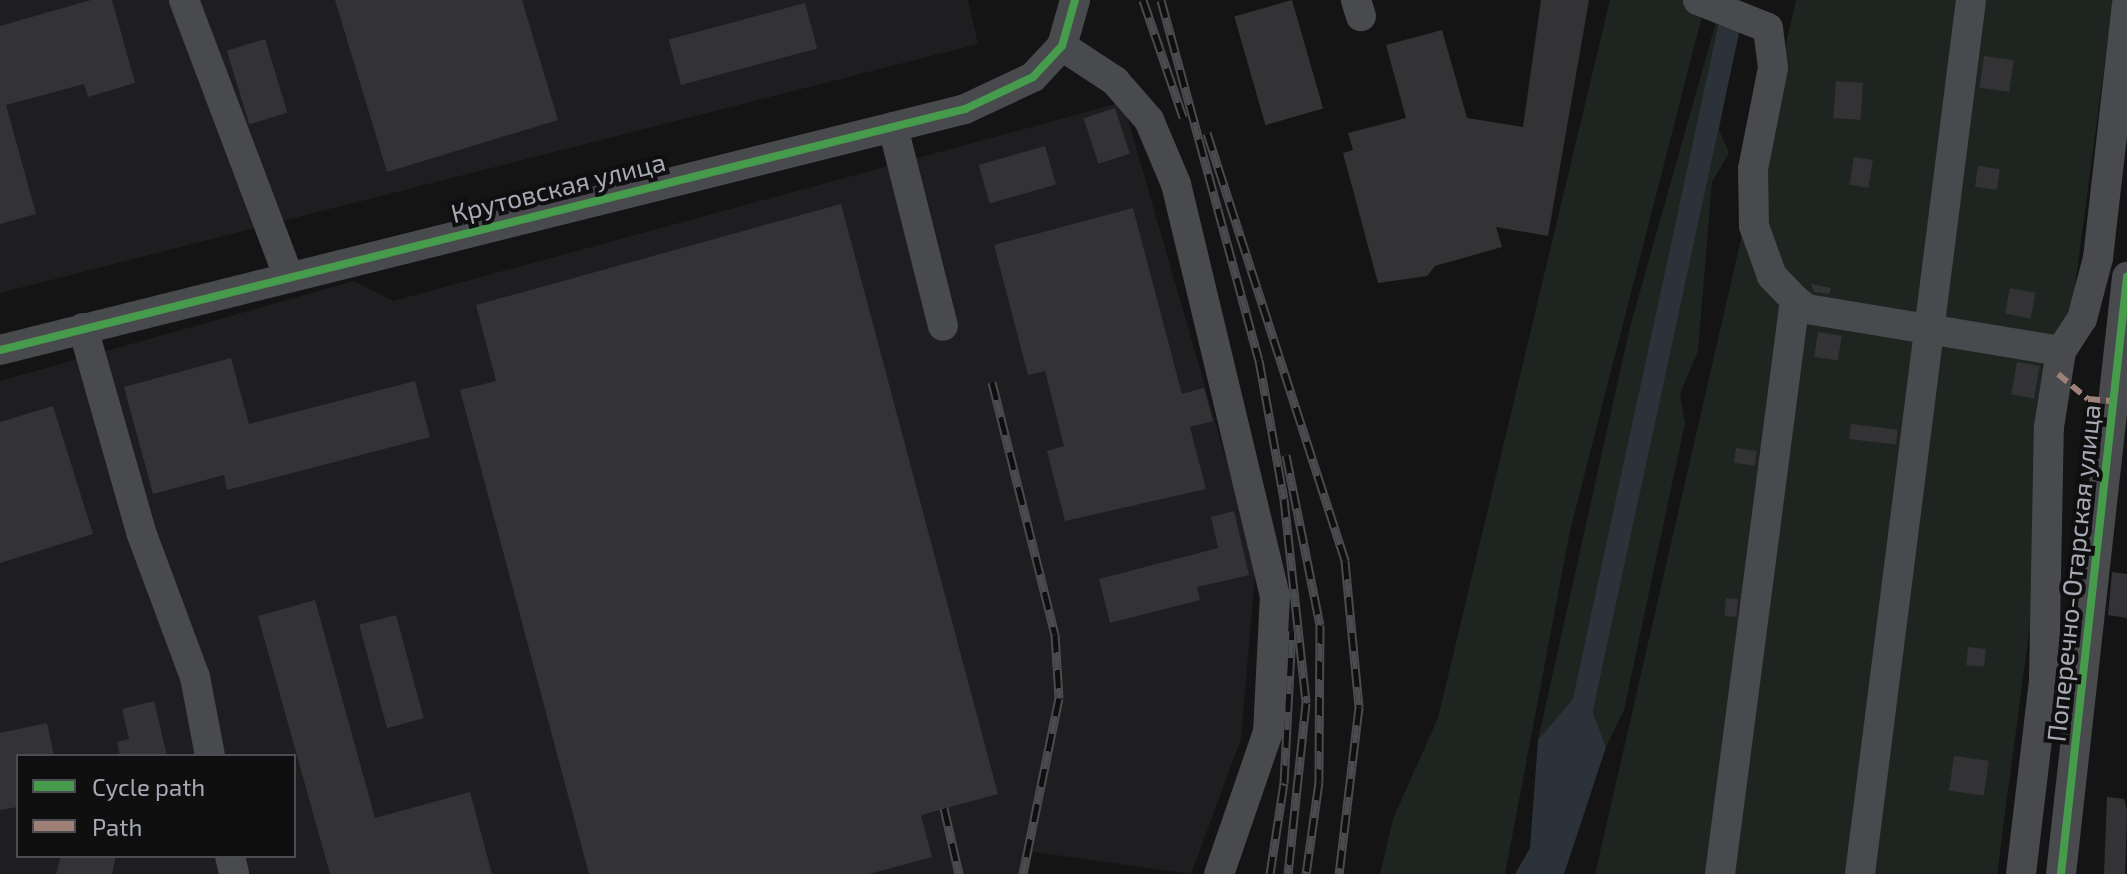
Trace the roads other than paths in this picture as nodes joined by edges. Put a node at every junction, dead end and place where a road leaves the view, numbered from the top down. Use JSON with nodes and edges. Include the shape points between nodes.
{"nodes":[{"id":1,"x":184,"y":0,"type":"edge"},
{"id":2,"x":1075,"y":0,"type":"edge"},
{"id":3,"x":1698,"y":0,"type":"edge"},
{"id":4,"x":1971,"y":0,"type":"edge"},
{"id":5,"x":2127,"y":5,"type":"edge"},
{"id":6,"x":1771,"y":14,"type":"edge"},
{"id":7,"x":1062,"y":46,"type":"junction"},
{"id":8,"x":893,"y":127,"type":"junction"},
{"id":9,"x":287,"y":273,"type":"junction"},
{"id":10,"x":2127,"y":277,"type":"edge"},
{"id":11,"x":1795,"y":300,"type":"junction"},
{"id":12,"x":943,"y":326,"type":"dead end"},
{"id":13,"x":83,"y":328,"type":"junction"},
{"id":14,"x":1928,"y":329,"type":"junction"},
{"id":15,"x":2122,"y":348,"type":"edge"},
{"id":16,"x":0,"y":350,"type":"edge"},
{"id":17,"x":2061,"y":351,"type":"junction"},
{"id":18,"x":210,"y":754,"type":"edge"},
{"id":19,"x":1219,"y":874,"type":"edge"},
{"id":20,"x":1720,"y":874,"type":"edge"},
{"id":21,"x":1860,"y":874,"type":"edge"},
{"id":22,"x":2021,"y":874,"type":"edge"},
{"id":23,"x":2061,"y":874,"type":"edge"}],
"edges":[{"from":1,"to":9,"type":"street"},
{"from":2,"to":7,"type":"street"},
{"from":3,"to":6,"type":"street"},
{"from":4,"to":14,"type":"street"},
{"from":5,"to":17,"type":"street","via":[[2098,258],[2082,319]]},
{"from":6,"to":11,"type":"street","via":[[1773,68],[1753,169],[1754,226],[1772,276]]},
{"from":7,"to":8,"type":"street","name":"Крутовская улица","via":[[1003,95]]},
{"from":7,"to":19,"type":"street","via":[[1115,81],[1149,120],[1176,184],[1275,595],[1268,732]]},
{"from":8,"to":9,"type":"street","name":"Крутовская улица"},
{"from":8,"to":12,"type":"street"},
{"from":9,"to":13,"type":"street","name":"Крутовская улица"},
{"from":10,"to":15,"type":"street","name":"Поперечно-Отарская улица"},
{"from":11,"to":14,"type":"street","via":[[1807,309]]},
{"from":11,"to":20,"type":"street"},
{"from":13,"to":16,"type":"street","name":"Крутовская улица"},
{"from":13,"to":18,"type":"street","via":[[141,532],[195,677]]},
{"from":14,"to":17,"type":"street"},
{"from":14,"to":21,"type":"street"},
{"from":15,"to":23,"type":"street","name":"Поперечно-Отарская улица"},
{"from":17,"to":22,"type":"street","via":[[2049,427],[2044,680]]}]}
